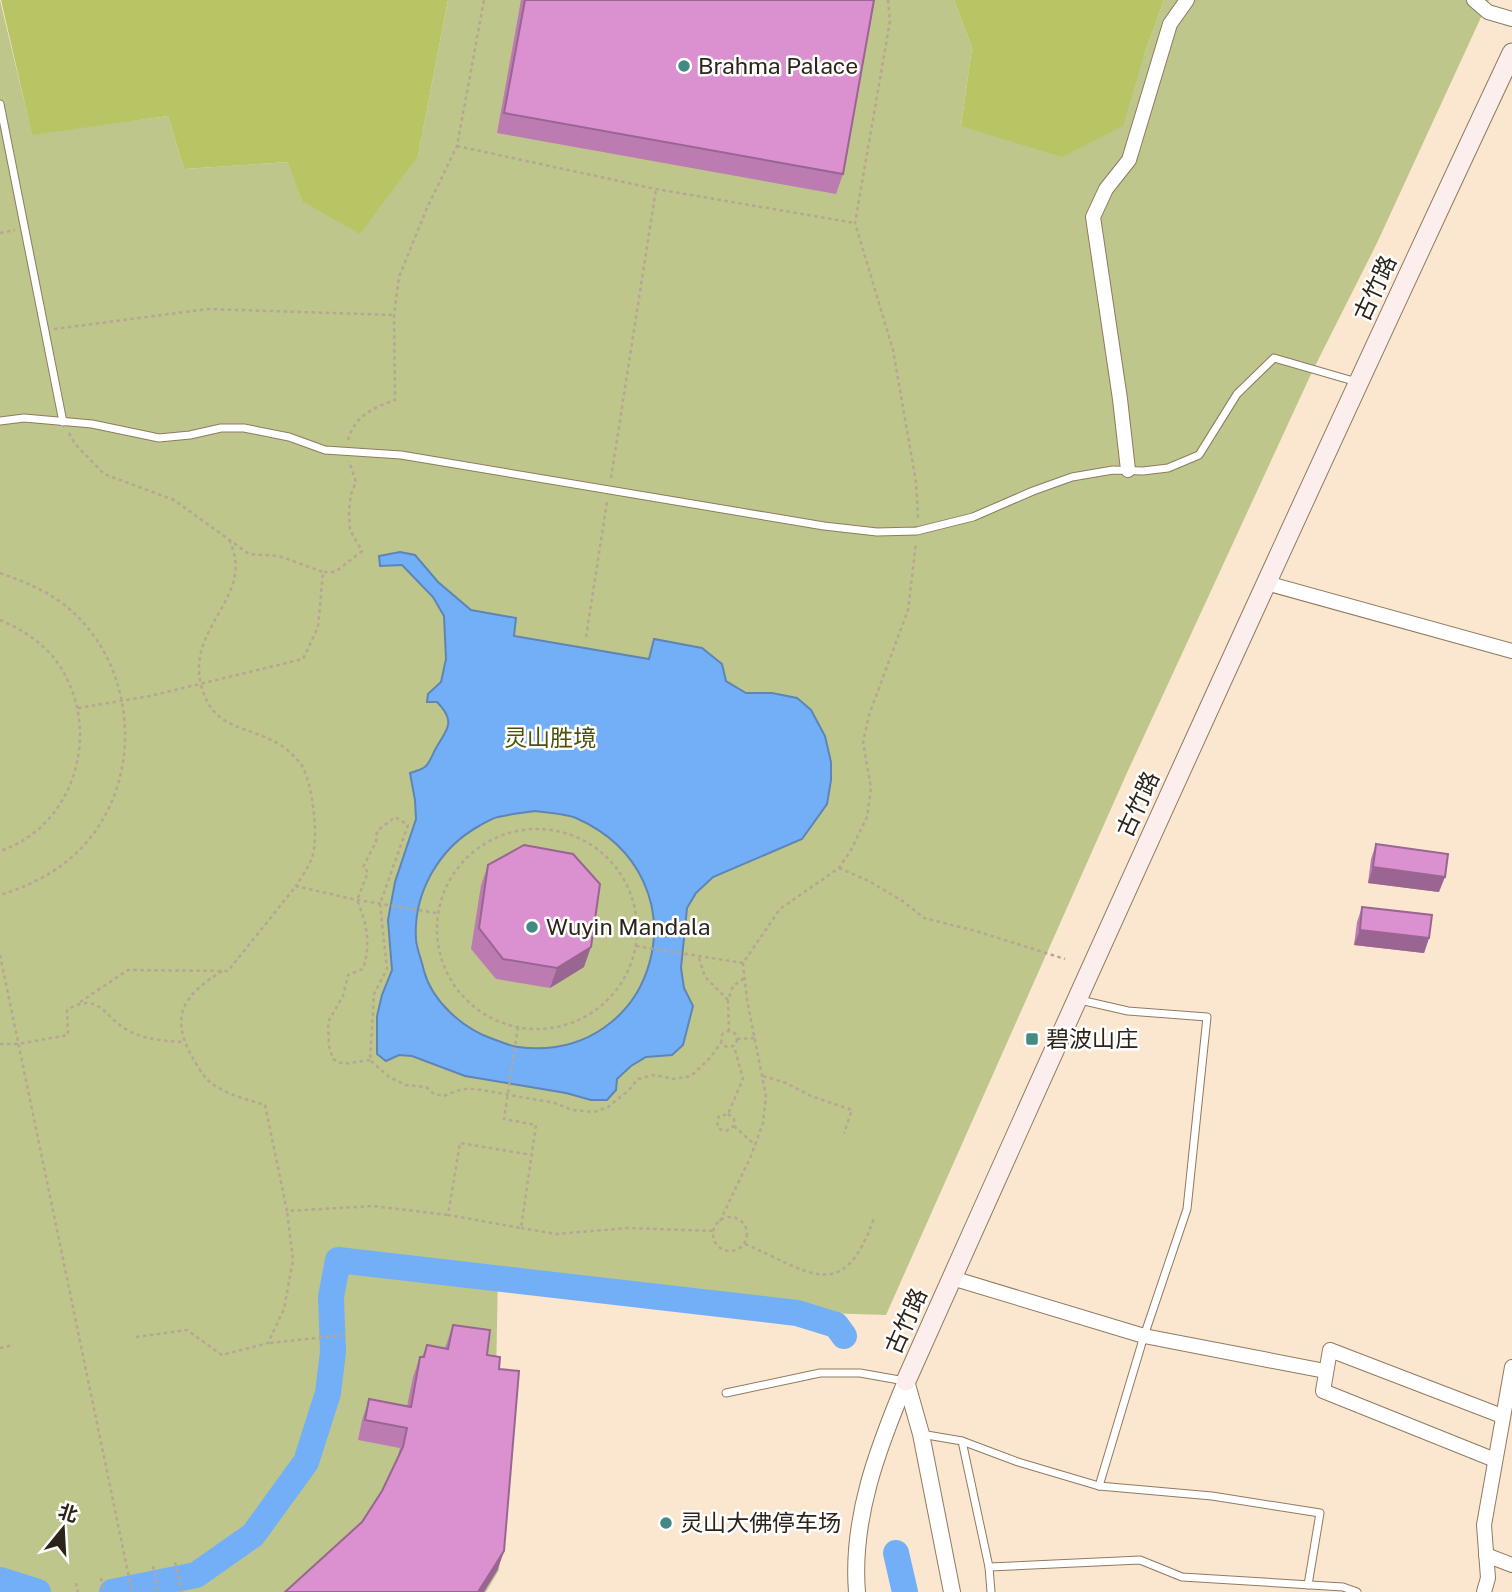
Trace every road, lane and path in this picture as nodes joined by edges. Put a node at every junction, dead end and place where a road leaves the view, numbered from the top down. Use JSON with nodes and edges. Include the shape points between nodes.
{"nodes":[{"id":1,"x":484,"y":0,"type":"edge"},
{"id":2,"x":1187,"y":0,"type":"edge"},
{"id":3,"x":1474,"y":0,"type":"edge"},
{"id":4,"x":1512,"y":19,"type":"edge"},
{"id":5,"x":1512,"y":53,"type":"edge"},
{"id":6,"x":0,"y":104,"type":"edge"},
{"id":7,"x":457,"y":146,"type":"junction"},
{"id":8,"x":656,"y":189,"type":"junction"},
{"id":9,"x":855,"y":223,"type":"dead end"},
{"id":10,"x":394,"y":315,"type":"junction"},
{"id":11,"x":44,"y":330,"type":"junction"},
{"id":12,"x":1358,"y":382,"type":"junction"},
{"id":13,"x":0,"y":421,"type":"edge"},
{"id":14,"x":63,"y":422,"type":"junction"},
{"id":15,"x":349,"y":452,"type":"junction"},
{"id":16,"x":1128,"y":470,"type":"junction"},
{"id":17,"x":609,"y":490,"type":"junction"},
{"id":18,"x":229,"y":540,"type":"junction"},
{"id":19,"x":323,"y":572,"type":"junction"},
{"id":20,"x":0,"y":573,"type":"edge"},
{"id":21,"x":1266,"y":583,"type":"junction"},
{"id":22,"x":0,"y":620,"type":"edge"},
{"id":23,"x":586,"y":637,"type":"dead end"},
{"id":24,"x":1512,"y":651,"type":"edge"},
{"id":25,"x":201,"y":684,"type":"junction"},
{"id":26,"x":123,"y":701,"type":"junction"},
{"id":27,"x":78,"y":708,"type":"junction"},
{"id":28,"x":0,"y":851,"type":"edge"},
{"id":29,"x":839,"y":868,"type":"dead end"},
{"id":30,"x":296,"y":886,"type":"junction"},
{"id":31,"x":0,"y":895,"type":"edge"},
{"id":32,"x":357,"y":900,"type":"junction"},
{"id":33,"x":383,"y":904,"type":"junction"},
{"id":34,"x":437,"y":913,"type":"junction"},
{"id":35,"x":636,"y":946,"type":"junction"},
{"id":36,"x":0,"y":955,"type":"edge"},
{"id":37,"x":686,"y":955,"type":"dead end"},
{"id":38,"x":698,"y":957,"type":"dead end"},
{"id":39,"x":1065,"y":959,"type":"dead end"},
{"id":40,"x":743,"y":963,"type":"dead end"},
{"id":41,"x":222,"y":971,"type":"junction"},
{"id":42,"x":746,"y":977,"type":"junction"},
{"id":43,"x":1076,"y":999,"type":"junction"},
{"id":44,"x":728,"y":1000,"type":"junction"},
{"id":45,"x":80,"y":1002,"type":"junction"},
{"id":46,"x":518,"y":1027,"type":"junction"},
{"id":47,"x":729,"y":1031,"type":"junction"},
{"id":48,"x":755,"y":1038,"type":"junction"},
{"id":49,"x":737,"y":1039,"type":"junction"},
{"id":50,"x":184,"y":1042,"type":"junction"},
{"id":51,"x":721,"y":1043,"type":"junction"},
{"id":52,"x":0,"y":1044,"type":"edge"},
{"id":53,"x":18,"y":1044,"type":"junction"},
{"id":54,"x":734,"y":1046,"type":"junction"},
{"id":55,"x":370,"y":1060,"type":"junction"},
{"id":56,"x":763,"y":1076,"type":"junction"},
{"id":57,"x":508,"y":1094,"type":"junction"},
{"id":58,"x":728,"y":1114,"type":"junction"},
{"id":59,"x":734,"y":1126,"type":"junction"},
{"id":60,"x":844,"y":1133,"type":"dead end"},
{"id":61,"x":755,"y":1145,"type":"junction"},
{"id":62,"x":532,"y":1155,"type":"junction"},
{"id":63,"x":287,"y":1212,"type":"junction"},
{"id":64,"x":448,"y":1215,"type":"junction"},
{"id":65,"x":874,"y":1218,"type":"dead end"},
{"id":66,"x":720,"y":1221,"type":"junction"},
{"id":67,"x":521,"y":1228,"type":"junction"},
{"id":68,"x":713,"y":1231,"type":"junction"},
{"id":69,"x":744,"y":1244,"type":"junction"},
{"id":70,"x":952,"y":1278,"type":"junction"},
{"id":71,"x":343,"y":1335,"type":"dead end"},
{"id":72,"x":1144,"y":1336,"type":"junction"},
{"id":73,"x":136,"y":1337,"type":"dead end"},
{"id":74,"x":268,"y":1343,"type":"junction"},
{"id":75,"x":14,"y":1345,"type":"dead end"},
{"id":76,"x":0,"y":1348,"type":"edge"},
{"id":77,"x":1512,"y":1367,"type":"edge"},
{"id":78,"x":1325,"y":1371,"type":"junction"},
{"id":79,"x":906,"y":1381,"type":"junction"},
{"id":80,"x":726,"y":1393,"type":"dead end"},
{"id":81,"x":1502,"y":1416,"type":"junction"},
{"id":82,"x":921,"y":1434,"type":"junction"},
{"id":83,"x":962,"y":1441,"type":"junction"},
{"id":84,"x":1495,"y":1460,"type":"junction"},
{"id":85,"x":1100,"y":1486,"type":"junction"},
{"id":86,"x":1486,"y":1555,"type":"junction"},
{"id":87,"x":175,"y":1562,"type":"dead end"},
{"id":88,"x":1512,"y":1565,"type":"edge"},
{"id":89,"x":153,"y":1566,"type":"dead end"},
{"id":90,"x":989,"y":1567,"type":"junction"},
{"id":91,"x":101,"y":1578,"type":"dead end"},
{"id":92,"x":76,"y":1583,"type":"dead end"},
{"id":93,"x":1308,"y":1585,"type":"junction"},
{"id":94,"x":78,"y":1592,"type":"edge"},
{"id":95,"x":104,"y":1592,"type":"edge"},
{"id":96,"x":132,"y":1592,"type":"edge"},
{"id":97,"x":158,"y":1592,"type":"edge"},
{"id":98,"x":182,"y":1592,"type":"edge"},
{"id":99,"x":857,"y":1592,"type":"edge"},
{"id":100,"x":952,"y":1592,"type":"edge"},
{"id":101,"x":991,"y":1592,"type":"edge"},
{"id":102,"x":1357,"y":1592,"type":"edge"},
{"id":103,"x":1484,"y":1592,"type":"edge"}],
"edges":[{"from":1,"to":7,"type":"path"},
{"from":2,"to":16,"type":"street","via":[[1170,24],[1129,160],[1106,189],[1093,217]]},
{"from":3,"to":4,"type":"street","via":[[1488,12]]},
{"from":5,"to":12,"type":"main road","name":"古竹路"},
{"from":6,"to":11,"type":"lane"},
{"from":7,"to":8,"type":"path"},
{"from":7,"to":10,"type":"path","via":[[399,277]]},
{"from":8,"to":9,"type":"path"},
{"from":8,"to":17,"type":"path"},
{"from":10,"to":11,"type":"path","via":[[208,309]]},
{"from":10,"to":15,"type":"path","via":[[395,400],[356,419],[348,438]]},
{"from":11,"to":14,"type":"lane"},
{"from":12,"to":16,"type":"lane","via":[[1273,358],[1237,394],[1199,455],[1168,468]]},
{"from":12,"to":21,"type":"main road","name":"古竹路"},
{"from":13,"to":14,"type":"lane"},
{"from":14,"to":15,"type":"lane","via":[[159,438],[220,428],[244,429]]},
{"from":14,"to":18,"type":"path","via":[[75,444],[104,474],[174,500]]},
{"from":15,"to":17,"type":"lane","via":[[401,455]]},
{"from":15,"to":19,"type":"path","via":[[356,482],[350,530],[362,551],[335,572]]},
{"from":16,"to":17,"type":"lane","via":[[1072,477],[973,517],[917,531],[824,526]]},
{"from":17,"to":23,"type":"path"},
{"from":18,"to":19,"type":"path","via":[[249,554],[279,556]]},
{"from":18,"to":25,"type":"path","via":[[237,567],[229,597],[206,632]]},
{"from":19,"to":25,"type":"path","via":[[318,627],[303,659]]},
{"from":20,"to":26,"type":"path","via":[[31,584],[64,604],[91,631],[111,664]]},
{"from":21,"to":24,"type":"street"},
{"from":21,"to":43,"type":"main road","name":"古竹路"},
{"from":22,"to":27,"type":"path","via":[[22,629],[47,650],[67,677]]},
{"from":25,"to":26,"type":"path"},
{"from":25,"to":30,"type":"path","via":[[212,712],[226,723],[285,747],[302,765],[313,802],[314,838],[312,858]]},
{"from":26,"to":27,"type":"path"},
{"from":26,"to":31,"type":"path","via":[[126,738],[121,776],[107,811],[86,843],[58,869]]},
{"from":27,"to":28,"type":"path","via":[[81,741],[76,774],[61,804],[40,829]]},
{"from":29,"to":39,"type":"path","via":[[893,895],[924,918]]},
{"from":30,"to":32,"type":"path"},
{"from":30,"to":41,"type":"path","via":[[228,971]]},
{"from":32,"to":33,"type":"path"},
{"from":32,"to":33,"type":"path","via":[[377,831],[396,817],[408,825]]},
{"from":32,"to":55,"type":"path","via":[[366,923],[367,957],[363,970],[348,975],[343,996],[328,1022],[329,1046],[333,1059],[344,1063]]},
{"from":33,"to":34,"type":"path"},
{"from":33,"to":55,"type":"path","via":[[387,969],[374,994]]},
{"from":34,"to":35,"type":"path","via":[[444,890],[472,851],[516,830],[540,828],[587,841],[622,875],[637,920]]},
{"from":34,"to":46,"type":"path","via":[[440,957],[461,995],[497,1021]]},
{"from":35,"to":37,"type":"path"},
{"from":35,"to":46,"type":"path","via":[[619,987],[604,1004],[564,1026]]},
{"from":36,"to":53,"type":"path"},
{"from":38,"to":44,"type":"path","via":[[705,977]]},
{"from":40,"to":42,"type":"path"},
{"from":41,"to":45,"type":"path","via":[[128,970]]},
{"from":41,"to":50,"type":"path","via":[[198,986],[184,1003],[180,1023]]},
{"from":42,"to":44,"type":"path","via":[[733,986]]},
{"from":42,"to":48,"type":"path"},
{"from":43,"to":70,"type":"main road","name":"古竹路"},
{"from":43,"to":72,"type":"lane","via":[[1128,1011],[1207,1017],[1187,1209]]},
{"from":44,"to":47,"type":"path"},
{"from":45,"to":50,"type":"path","via":[[105,1009],[128,1030],[155,1040]]},
{"from":45,"to":53,"type":"path","via":[[67,1010],[68,1035]]},
{"from":46,"to":57,"type":"path"},
{"from":47,"to":49,"type":"path"},
{"from":47,"to":51,"type":"path","via":[[722,1035]]},
{"from":48,"to":49,"type":"path"},
{"from":48,"to":56,"type":"path"},
{"from":49,"to":54,"type":"path"},
{"from":50,"to":63,"type":"path","via":[[212,1085],[265,1105]]},
{"from":51,"to":54,"type":"path","via":[[727,1048]]},
{"from":51,"to":57,"type":"path","via":[[691,1076],[638,1079],[608,1107],[594,1112]]},
{"from":52,"to":53,"type":"path"},
{"from":53,"to":96,"type":"path"},
{"from":54,"to":58,"type":"path","via":[[743,1079]]},
{"from":55,"to":57,"type":"path","via":[[389,1077],[426,1087],[433,1094],[476,1089]]},
{"from":56,"to":60,"type":"path","via":[[852,1110]]},
{"from":56,"to":61,"type":"path","via":[[763,1123]]},
{"from":57,"to":62,"type":"path","via":[[503,1119],[536,1125]]},
{"from":58,"to":59,"type":"path"},
{"from":58,"to":59,"type":"path","via":[[719,1116],[719,1129]]},
{"from":59,"to":61,"type":"path"},
{"from":61,"to":66,"type":"path"},
{"from":62,"to":64,"type":"path","via":[[460,1143]]},
{"from":62,"to":67,"type":"path"},
{"from":63,"to":64,"type":"path","via":[[373,1206]]},
{"from":63,"to":74,"type":"path","via":[[293,1260],[284,1308]]},
{"from":64,"to":67,"type":"path"},
{"from":65,"to":69,"type":"path","via":[[851,1265],[835,1273],[801,1270]]},
{"from":66,"to":68,"type":"path"},
{"from":66,"to":69,"type":"path","via":[[731,1217],[742,1222],[747,1232]]},
{"from":67,"to":68,"type":"path","via":[[556,1234],[628,1228]]},
{"from":68,"to":69,"type":"path","via":[[715,1243],[724,1250],[735,1251]]},
{"from":70,"to":72,"type":"street"},
{"from":70,"to":79,"type":"main road","name":"古竹路"},
{"from":71,"to":74,"type":"path"},
{"from":72,"to":78,"type":"street"},
{"from":72,"to":85,"type":"lane"},
{"from":73,"to":74,"type":"path","via":[[187,1330],[222,1355]]},
{"from":75,"to":76,"type":"path"},
{"from":77,"to":81,"type":"street"},
{"from":78,"to":81,"type":"street","via":[[1330,1350]]},
{"from":78,"to":84,"type":"street","via":[[1323,1391]]},
{"from":79,"to":80,"type":"lane","via":[[860,1373],[820,1373]]},
{"from":79,"to":82,"type":"street","name":"古竹路"},
{"from":79,"to":99,"type":"street","via":[[869,1480],[859,1525]]},
{"from":81,"to":84,"type":"street"},
{"from":82,"to":83,"type":"lane"},
{"from":82,"to":100,"type":"street","name":"古竹路"},
{"from":83,"to":85,"type":"lane"},
{"from":83,"to":90,"type":"lane"},
{"from":84,"to":86,"type":"street","via":[[1483,1525]]},
{"from":85,"to":93,"type":"lane","via":[[1212,1496],[1320,1513]]},
{"from":86,"to":88,"type":"street"},
{"from":86,"to":103,"type":"street"},
{"from":87,"to":98,"type":"path"},
{"from":89,"to":97,"type":"path"},
{"from":90,"to":93,"type":"lane","via":[[1140,1560],[1182,1577]]},
{"from":90,"to":101,"type":"lane"},
{"from":91,"to":95,"type":"path"},
{"from":92,"to":94,"type":"path"},
{"from":93,"to":102,"type":"lane"}]}
